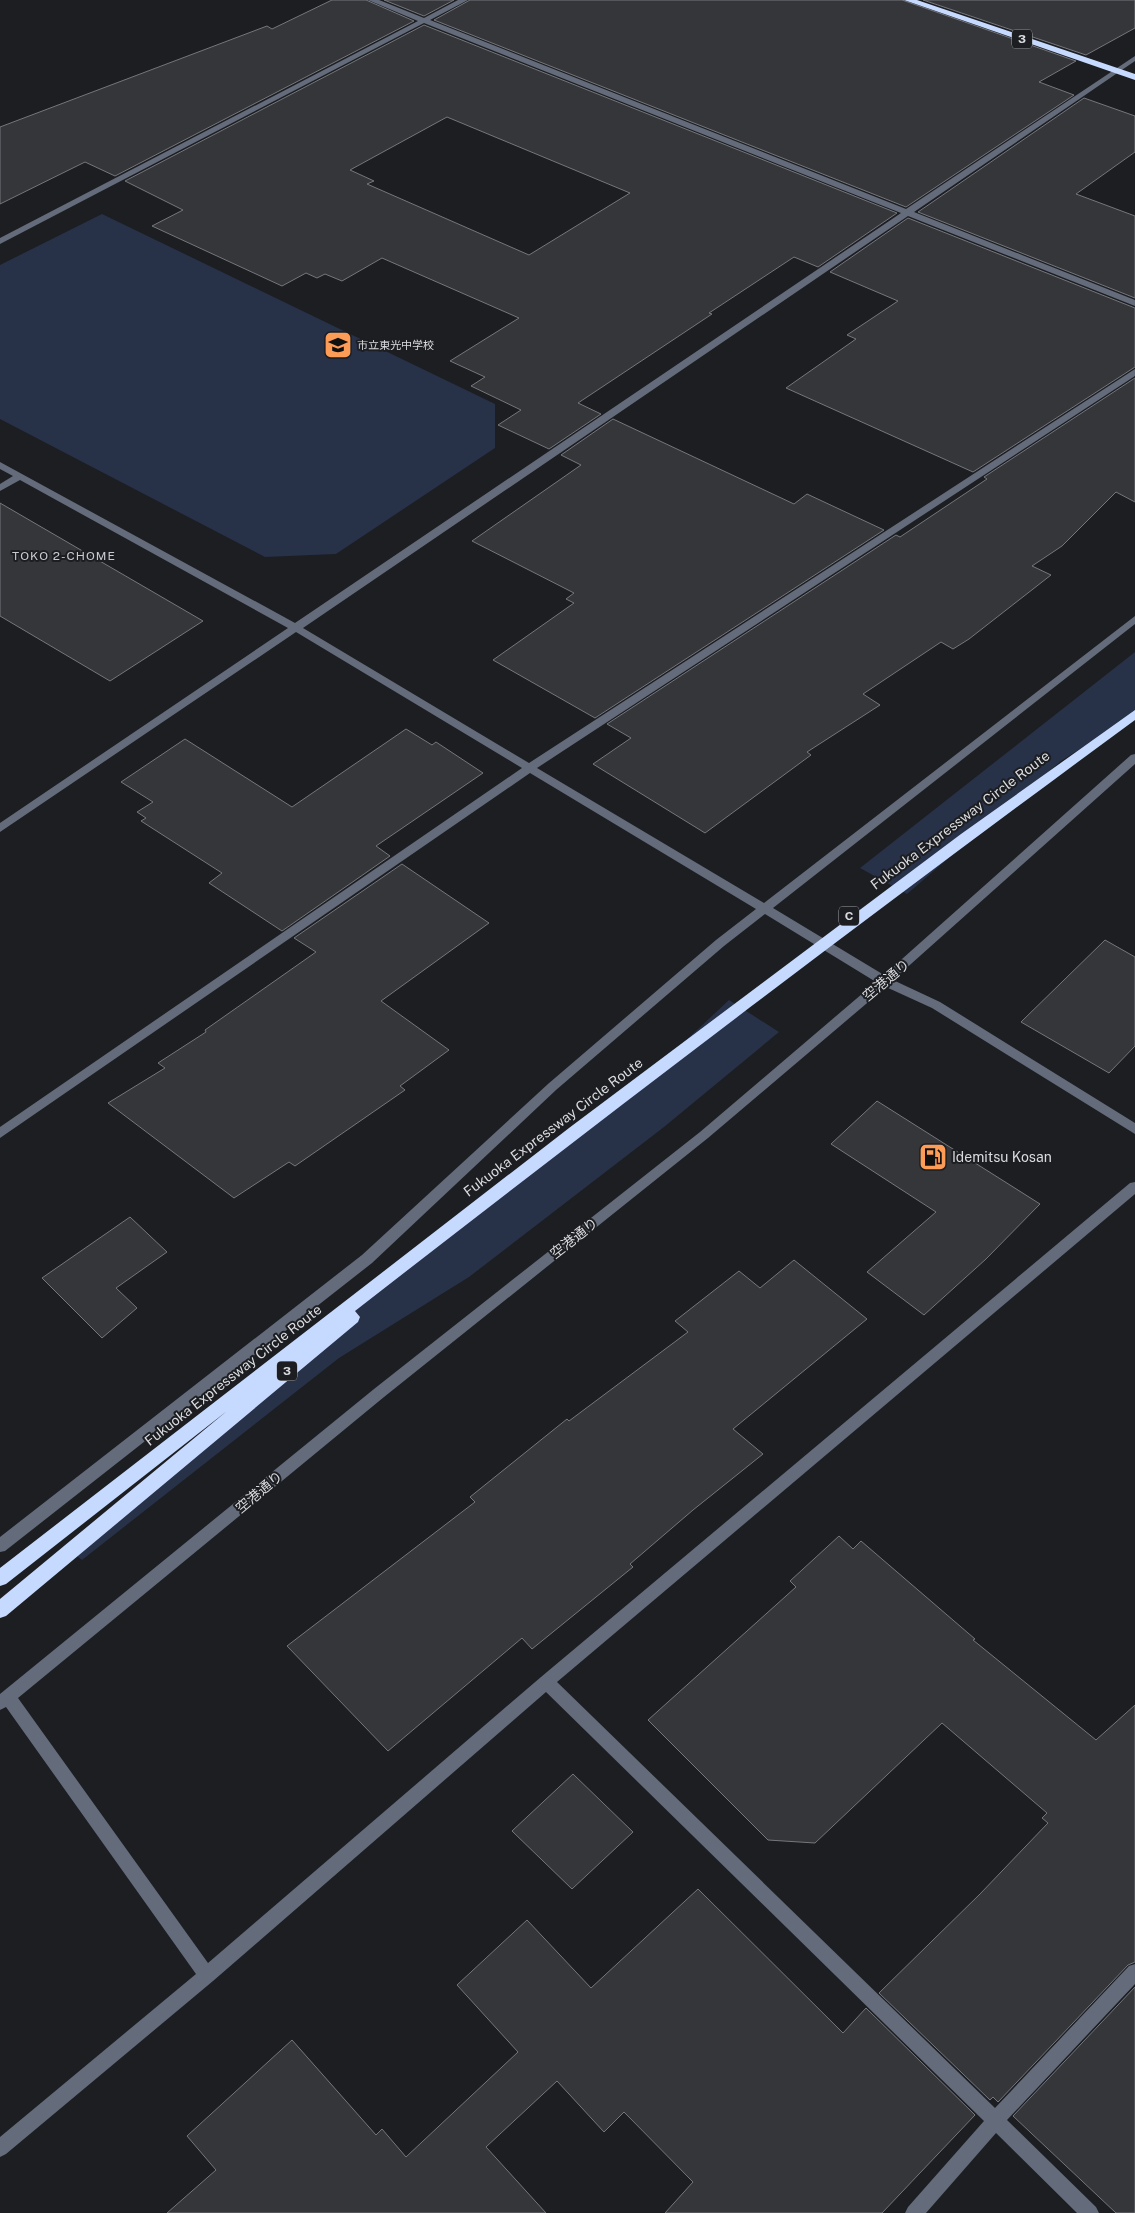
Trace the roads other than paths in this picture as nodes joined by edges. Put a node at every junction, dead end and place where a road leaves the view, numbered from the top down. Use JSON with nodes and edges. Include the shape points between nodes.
{"nodes":[{"id":1,"x":372,"y":0,"type":"edge"},
{"id":2,"x":464,"y":0,"type":"edge"},
{"id":3,"x":908,"y":0,"type":"edge"},
{"id":4,"x":424,"y":20,"type":"junction"},
{"id":5,"x":1135,"y":58,"type":"edge"},
{"id":6,"x":1115,"y":70,"type":"junction"},
{"id":7,"x":1135,"y":77,"type":"edge"},
{"id":8,"x":904,"y":213,"type":"junction"},
{"id":9,"x":0,"y":241,"type":"edge"},
{"id":10,"x":1135,"y":303,"type":"edge"},
{"id":11,"x":1135,"y":372,"type":"edge"},
{"id":12,"x":0,"y":465,"type":"edge"},
{"id":13,"x":20,"y":476,"type":"junction"},
{"id":14,"x":0,"y":488,"type":"edge"},
{"id":15,"x":1135,"y":619,"type":"edge"},
{"id":16,"x":294,"y":628,"type":"junction"},
{"id":17,"x":1135,"y":708,"type":"edge"},
{"id":18,"x":1135,"y":714,"type":"edge"},
{"id":19,"x":1135,"y":758,"type":"edge"},
{"id":20,"x":529,"y":768,"type":"junction"},
{"id":21,"x":0,"y":828,"type":"edge"},
{"id":22,"x":766,"y":909,"type":"junction"},
{"id":23,"x":884,"y":981,"type":"junction"},
{"id":24,"x":569,"y":1129,"type":"junction"},
{"id":25,"x":1135,"y":1129,"type":"edge"},
{"id":26,"x":0,"y":1133,"type":"edge"},
{"id":27,"x":1135,"y":1187,"type":"edge"},
{"id":28,"x":0,"y":1546,"type":"edge"},
{"id":29,"x":0,"y":1568,"type":"edge"},
{"id":30,"x":0,"y":1578,"type":"edge"},
{"id":31,"x":0,"y":1599,"type":"edge"},
{"id":32,"x":0,"y":1610,"type":"edge"},
{"id":33,"x":546,"y":1682,"type":"junction"},
{"id":34,"x":4,"y":1700,"type":"edge"},
{"id":35,"x":1135,"y":1972,"type":"edge"},
{"id":36,"x":207,"y":1975,"type":"junction"},
{"id":37,"x":996,"y":2121,"type":"junction"},
{"id":38,"x":0,"y":2148,"type":"edge"},
{"id":39,"x":914,"y":2213,"type":"edge"},
{"id":40,"x":1090,"y":2213,"type":"edge"}],
"edges":[{"from":1,"to":4,"type":"street"},
{"from":2,"to":4,"type":"street"},
{"from":3,"to":6,"type":"highway","number":"3"},
{"from":4,"to":8,"type":"street"},
{"from":4,"to":9,"type":"street"},
{"from":5,"to":6,"type":"street"},
{"from":6,"to":7,"type":"highway","number":"3"},
{"from":6,"to":8,"type":"street"},
{"from":8,"to":10,"type":"street"},
{"from":8,"to":16,"type":"street"},
{"from":11,"to":20,"type":"street"},
{"from":12,"to":13,"type":"street"},
{"from":13,"to":14,"type":"street"},
{"from":13,"to":16,"type":"street"},
{"from":15,"to":22,"type":"street"},
{"from":16,"to":20,"type":"street"},
{"from":16,"to":21,"type":"street"},
{"from":17,"to":24,"type":"highway","name":"Fukuoka Expressway Circle Route","number":"C"},
{"from":18,"to":24,"type":"highway","name":"Fukuoka Expressway Circle Route","number":"C"},
{"from":19,"to":23,"type":"street","name":"空港通り"},
{"from":20,"to":22,"type":"street"},
{"from":20,"to":26,"type":"street"},
{"from":22,"to":23,"type":"street"},
{"from":22,"to":28,"type":"street","via":[[720,943],[552,1087],[367,1259]]},
{"from":23,"to":25,"type":"street","via":[[936,1005]]},
{"from":23,"to":34,"type":"street","name":"空港通り","via":[[704,1135],[378,1393]]},
{"from":24,"to":29,"type":"highway","name":"Fukuoka Expressway Circle Route","number":"C"},
{"from":24,"to":30,"type":"highway","name":"Fukuoka Expressway Circle Route","number":"C"},
{"from":24,"to":31,"type":"highway"},
{"from":24,"to":32,"type":"highway","number":"3"},
{"from":27,"to":33,"type":"street"},
{"from":33,"to":36,"type":"street"},
{"from":33,"to":37,"type":"street"},
{"from":34,"to":36,"type":"street"},
{"from":35,"to":37,"type":"street"},
{"from":36,"to":38,"type":"street"},
{"from":37,"to":39,"type":"street"},
{"from":37,"to":40,"type":"street"}]}
